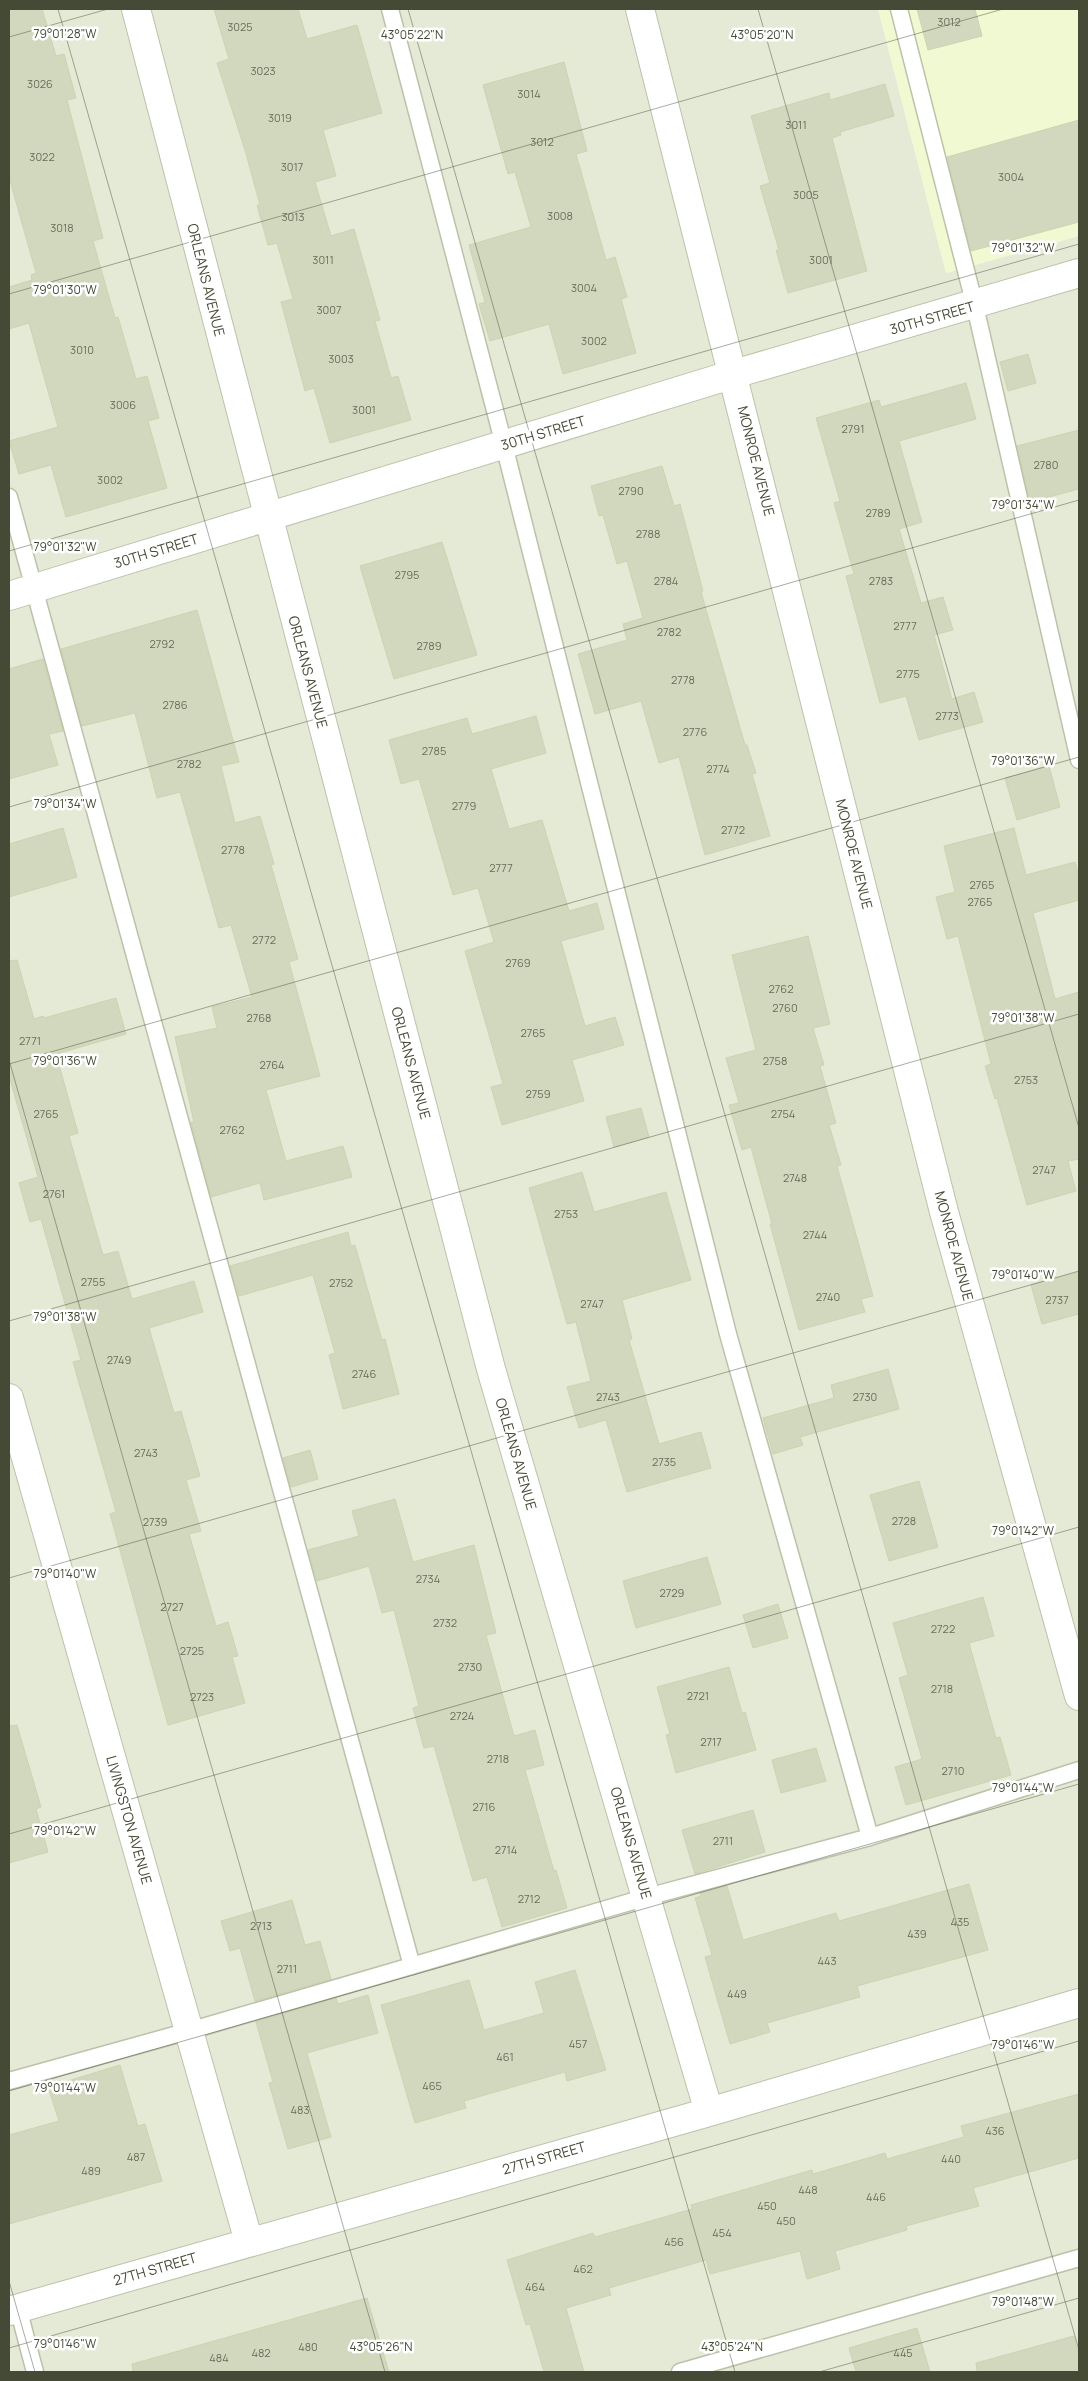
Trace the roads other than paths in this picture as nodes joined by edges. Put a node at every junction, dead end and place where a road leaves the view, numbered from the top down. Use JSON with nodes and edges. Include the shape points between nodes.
{"nodes":[{"id":1,"x":136,"y":9,"type":"edge"},
{"id":2,"x":390,"y":9,"type":"edge"},
{"id":3,"x":640,"y":9,"type":"edge"},
{"id":4,"x":898,"y":9,"type":"edge"},
{"id":5,"x":1079,"y":273,"type":"edge"},
{"id":6,"x":975,"y":306,"type":"junction"},
{"id":7,"x":734,"y":374,"type":"junction"},
{"id":8,"x":504,"y":445,"type":"junction"},
{"id":9,"x":9,"y":497,"type":"edge"},
{"id":10,"x":267,"y":517,"type":"junction"},
{"id":11,"x":21,"y":592,"type":"edge"},
{"id":12,"x":1079,"y":760,"type":"edge"},
{"id":13,"x":9,"y":1398,"type":"edge"},
{"id":14,"x":1079,"y":1696,"type":"edge"},
{"id":15,"x":1079,"y":1770,"type":"edge"},
{"id":16,"x":870,"y":1837,"type":"junction"},
{"id":17,"x":647,"y":1897,"type":"junction"},
{"id":18,"x":412,"y":1966,"type":"junction"},
{"id":19,"x":1079,"y":2003,"type":"edge"},
{"id":20,"x":189,"y":2031,"type":"junction"},
{"id":21,"x":9,"y":2081,"type":"edge"},
{"id":22,"x":709,"y":2112,"type":"junction"},
{"id":23,"x":249,"y":2242,"type":"junction"},
{"id":24,"x":1079,"y":2258,"type":"edge"},
{"id":25,"x":13,"y":2309,"type":"edge"},
{"id":26,"x":35,"y":2372,"type":"edge"},
{"id":27,"x":680,"y":2372,"type":"edge"}],
"edges":[{"from":1,"to":10,"type":"street","name":"ORLEANS AVENUE"},
{"from":2,"to":8,"type":"lane"},
{"from":3,"to":7,"type":"street","name":"MONROE AVENUE"},
{"from":4,"to":6,"type":"lane"},
{"from":5,"to":6,"type":"street","name":"30TH STREET"},
{"from":6,"to":7,"type":"street","name":"30TH STREET"},
{"from":6,"to":12,"type":"lane"},
{"from":7,"to":8,"type":"street","name":"30TH STREET"},
{"from":7,"to":14,"type":"street","name":"MONROE AVENUE","via":[[944,1212]]},
{"from":8,"to":10,"type":"street","name":"30TH STREET"},
{"from":8,"to":16,"type":"lane","via":[[728,1334]]},
{"from":9,"to":11,"type":"lane"},
{"from":10,"to":11,"type":"street","name":"30TH STREET"},
{"from":10,"to":17,"type":"street","name":"ORLEANS AVENUE","via":[[491,1369]]},
{"from":11,"to":18,"type":"lane"},
{"from":13,"to":20,"type":"street","name":"LIVINGSTON AVENUE"},
{"from":15,"to":16,"type":"lane"},
{"from":16,"to":17,"type":"lane"},
{"from":17,"to":18,"type":"lane"},
{"from":17,"to":22,"type":"street","name":"ORLEANS AVENUE"},
{"from":18,"to":20,"type":"lane"},
{"from":19,"to":22,"type":"street","name":"27TH STREET"},
{"from":20,"to":21,"type":"lane"},
{"from":20,"to":23,"type":"street","name":"LIVINGSTON AVENUE"},
{"from":22,"to":23,"type":"street","name":"27TH STREET"},
{"from":23,"to":25,"type":"street","name":"27TH STREET"},
{"from":24,"to":27,"type":"lane"},
{"from":25,"to":26,"type":"lane"}]}
